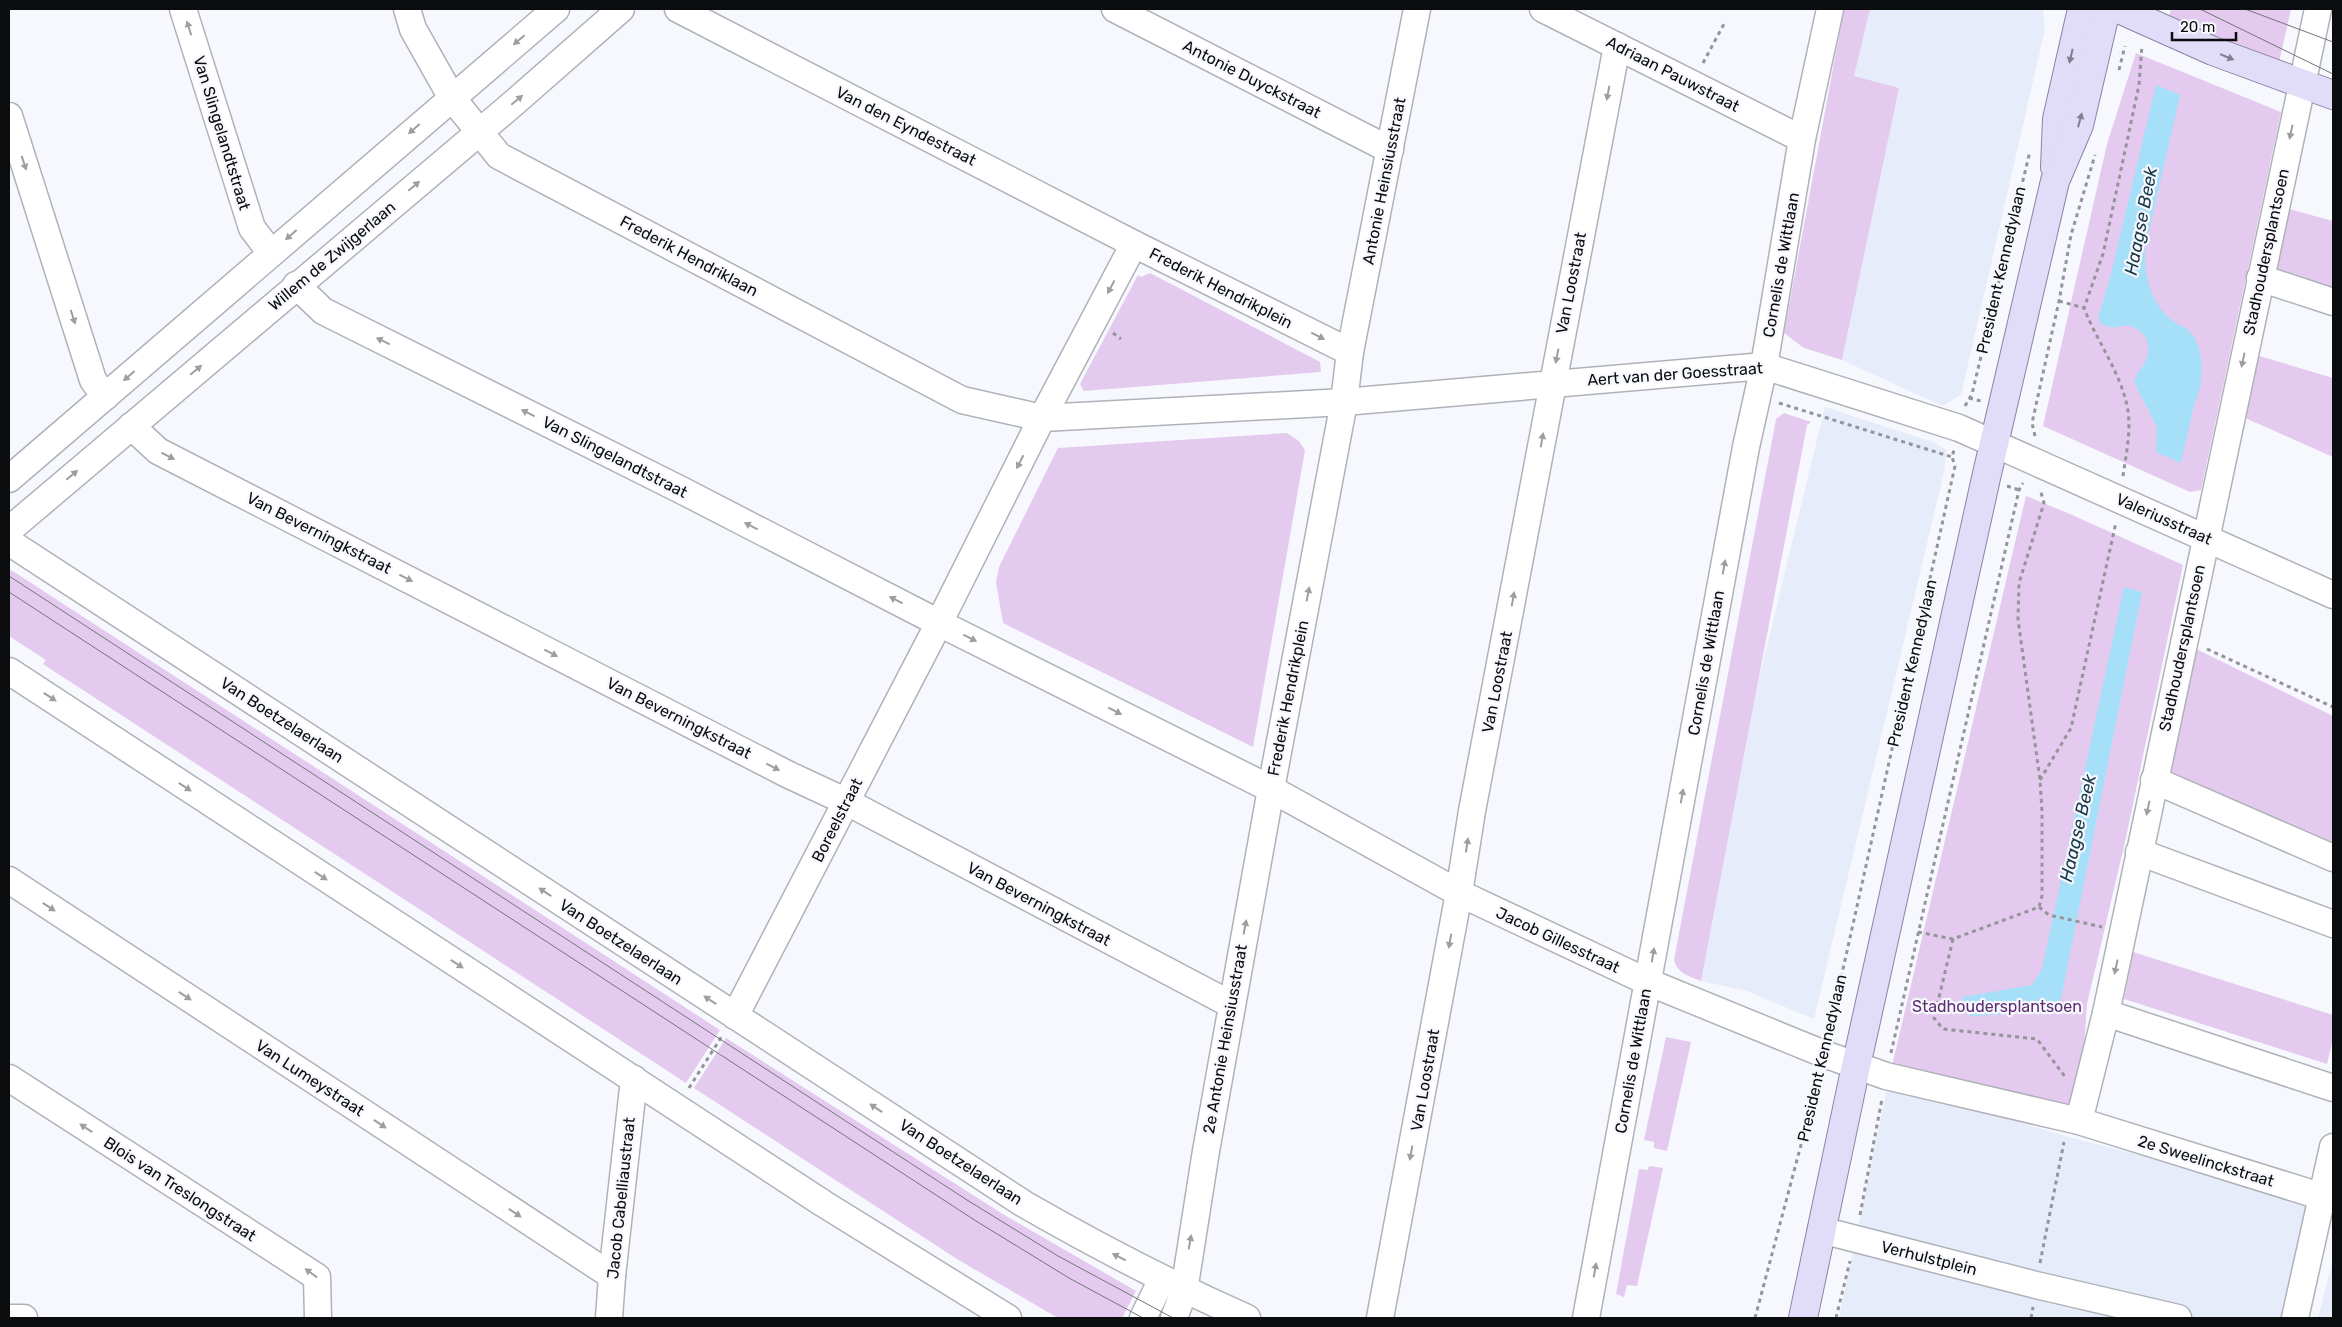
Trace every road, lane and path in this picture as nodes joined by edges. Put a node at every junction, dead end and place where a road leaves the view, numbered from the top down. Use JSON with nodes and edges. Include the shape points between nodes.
{"nodes":[{"id":1,"x":183,"y":9,"type":"edge"},
{"id":2,"x":407,"y":9,"type":"edge"},
{"id":3,"x":556,"y":9,"type":"edge"},
{"id":4,"x":622,"y":9,"type":"edge"},
{"id":5,"x":678,"y":9,"type":"edge"},
{"id":6,"x":1115,"y":9,"type":"edge"},
{"id":7,"x":1417,"y":9,"type":"edge"},
{"id":8,"x":1543,"y":9,"type":"edge"},
{"id":9,"x":1830,"y":9,"type":"edge"},
{"id":10,"x":2082,"y":9,"type":"edge"},
{"id":11,"x":2106,"y":9,"type":"edge"},
{"id":12,"x":2119,"y":9,"type":"edge"},
{"id":13,"x":2318,"y":9,"type":"edge"},
{"id":14,"x":1725,"y":22,"type":"dead end"},
{"id":15,"x":2142,"y":39,"type":"dead end"},
{"id":16,"x":1617,"y":46,"type":"junction"},
{"id":17,"x":2125,"y":46,"type":"dead end"},
{"id":18,"x":2117,"y":79,"type":"dead end"},
{"id":19,"x":1692,"y":84,"type":"junction"},
{"id":20,"x":2302,"y":84,"type":"junction"},
{"id":21,"x":2333,"y":95,"type":"edge"},
{"id":22,"x":452,"y":98,"type":"junction"},
{"id":23,"x":9,"y":116,"type":"edge"},
{"id":24,"x":479,"y":130,"type":"junction"},
{"id":25,"x":1802,"y":140,"type":"junction"},
{"id":26,"x":2031,"y":147,"type":"dead end"},
{"id":27,"x":1390,"y":150,"type":"junction"},
{"id":28,"x":2095,"y":152,"type":"dead end"},
{"id":29,"x":2055,"y":181,"type":"junction"},
{"id":30,"x":1134,"y":244,"type":"junction"},
{"id":31,"x":271,"y":253,"type":"junction"},
{"id":32,"x":2260,"y":278,"type":"junction"},
{"id":33,"x":296,"y":285,"type":"junction"},
{"id":34,"x":2059,"y":301,"type":"junction"},
{"id":35,"x":2333,"y":302,"type":"edge"},
{"id":36,"x":2084,"y":308,"type":"junction"},
{"id":37,"x":1350,"y":352,"type":"junction"},
{"id":38,"x":1764,"y":366,"type":"junction"},
{"id":39,"x":1552,"y":383,"type":"junction"},
{"id":40,"x":104,"y":397,"type":"junction"},
{"id":41,"x":1757,"y":397,"type":"junction"},
{"id":42,"x":1344,"y":402,"type":"junction"},
{"id":43,"x":1042,"y":418,"type":"junction"},
{"id":44,"x":131,"y":426,"type":"junction"},
{"id":45,"x":1959,"y":428,"type":"junction"},
{"id":46,"x":1995,"y":444,"type":"junction"},
{"id":47,"x":1952,"y":457,"type":"junction"},
{"id":48,"x":2036,"y":462,"type":"junction"},
{"id":49,"x":12,"y":476,"type":"edge"},
{"id":50,"x":2120,"y":499,"type":"junction"},
{"id":51,"x":41,"y":502,"type":"junction"},
{"id":52,"x":9,"y":530,"type":"edge"},
{"id":53,"x":2205,"y":537,"type":"junction"},
{"id":54,"x":9,"y":542,"type":"edge"},
{"id":55,"x":2333,"y":594,"type":"edge"},
{"id":56,"x":939,"y":623,"type":"junction"},
{"id":57,"x":2184,"y":638,"type":"junction"},
{"id":58,"x":10,"y":673,"type":"edge"},
{"id":59,"x":2333,"y":707,"type":"edge"},
{"id":60,"x":2040,"y":780,"type":"junction"},
{"id":61,"x":2154,"y":780,"type":"junction"},
{"id":62,"x":1271,"y":789,"type":"junction"},
{"id":63,"x":847,"y":802,"type":"junction"},
{"id":64,"x":2139,"y":852,"type":"junction"},
{"id":65,"x":2333,"y":858,"type":"edge"},
{"id":66,"x":9,"y":880,"type":"edge"},
{"id":67,"x":1459,"y":893,"type":"junction"},
{"id":68,"x":2039,"y":907,"type":"junction"},
{"id":69,"x":2082,"y":923,"type":"dead end"},
{"id":70,"x":2333,"y":924,"type":"edge"},
{"id":71,"x":1918,"y":932,"type":"junction"},
{"id":72,"x":1953,"y":939,"type":"junction"},
{"id":73,"x":1648,"y":982,"type":"junction"},
{"id":74,"x":1232,"y":1005,"type":"junction"},
{"id":75,"x":2106,"y":1013,"type":"junction"},
{"id":76,"x":735,"y":1016,"type":"junction"},
{"id":77,"x":1824,"y":1054,"type":"junction"},
{"id":78,"x":1856,"y":1066,"type":"junction"},
{"id":79,"x":1886,"y":1076,"type":"junction"},
{"id":80,"x":9,"y":1078,"type":"edge"},
{"id":81,"x":634,"y":1079,"type":"junction"},
{"id":82,"x":2070,"y":1085,"type":"dead end"},
{"id":83,"x":2333,"y":1088,"type":"edge"},
{"id":84,"x":677,"y":1106,"type":"junction"},
{"id":85,"x":2074,"y":1120,"type":"junction"},
{"id":86,"x":2333,"y":1147,"type":"edge"},
{"id":87,"x":2327,"y":1199,"type":"edge"},
{"id":88,"x":1821,"y":1230,"type":"junction"},
{"id":89,"x":1856,"y":1240,"type":"junction"},
{"id":90,"x":612,"y":1276,"type":"junction"},
{"id":91,"x":1173,"y":1285,"type":"junction"},
{"id":92,"x":2036,"y":1285,"type":"junction"},
{"id":93,"x":9,"y":1318,"type":"edge"},
{"id":94,"x":24,"y":1318,"type":"edge"},
{"id":95,"x":318,"y":1318,"type":"edge"},
{"id":96,"x":609,"y":1318,"type":"edge"},
{"id":97,"x":1008,"y":1318,"type":"edge"},
{"id":98,"x":1143,"y":1318,"type":"edge"},
{"id":99,"x":1174,"y":1318,"type":"edge"},
{"id":100,"x":1247,"y":1318,"type":"edge"},
{"id":101,"x":1380,"y":1318,"type":"edge"},
{"id":102,"x":1586,"y":1318,"type":"edge"},
{"id":103,"x":1756,"y":1318,"type":"edge"},
{"id":104,"x":1803,"y":1318,"type":"edge"},
{"id":105,"x":1836,"y":1318,"type":"edge"},
{"id":106,"x":2031,"y":1318,"type":"edge"},
{"id":107,"x":2178,"y":1318,"type":"edge"},
{"id":108,"x":2296,"y":1318,"type":"edge"}],
"edges":[{"from":31,"to":1,"type":"street","name":"Van Slingelandtstraat","one_way":true,"via":[[252,228]]},
{"from":2,"to":22,"type":"street","name":"Frederik Hendriklaan","via":[[413,29]]},
{"from":3,"to":22,"type":"street","one_way":true},
{"from":24,"to":4,"type":"street","name":"Willem de Zwijgerlaan","one_way":true},
{"from":5,"to":30,"type":"street","name":"Van den Eyndestraat"},
{"from":6,"to":27,"type":"street","name":"Antonie Duyckstraat"},
{"from":7,"to":27,"type":"street","name":"Antonie Heinsiusstraat"},
{"from":8,"to":16,"type":"street","name":"Adriaan Pauwstraat"},
{"from":9,"to":25,"type":"street","name":"Cornelis de Wittlaan"},
{"from":10,"to":29,"type":"main road","name":"President Kennedylaan","one_way":true,"via":[[2056,119]]},
{"from":29,"to":11,"type":"main road","name":"President Kennedylaan","one_way":true,"via":[[2079,125]]},
{"from":12,"to":20,"type":"main road","one_way":true,"via":[[2213,51]]},
{"from":13,"to":20,"type":"street","name":"Stadhoudersplantsoen"},
{"from":14,"to":19,"type":"path"},
{"from":15,"to":36,"type":"path","via":[[2139,85],[2107,235]]},
{"from":16,"to":19,"type":"street","name":"Adriaan Pauwstraat"},
{"from":16,"to":39,"type":"street","name":"Van Loostraat","one_way":true},
{"from":17,"to":18,"type":"path"},
{"from":19,"to":25,"type":"street","name":"Adriaan Pauwstraat"},
{"from":20,"to":21,"type":"main road"},
{"from":20,"to":32,"type":"street","name":"Stadhoudersplantsoen","one_way":true},
{"from":22,"to":24,"type":"street","name":"Frederik Hendriklaan"},
{"from":22,"to":31,"type":"street","one_way":true},
{"from":23,"to":40,"type":"street","one_way":true,"via":[[93,380]]},
{"from":33,"to":24,"type":"street","name":"Willem de Zwijgerlaan","one_way":true},
{"from":24,"to":43,"type":"street","name":"Frederik Hendriklaan","via":[[499,156],[962,400]]},
{"from":25,"to":38,"type":"street","name":"Cornelis de Wittlaan"},
{"from":26,"to":45,"type":"path","name":"President Kennedylaan","via":[[1972,394]]},
{"from":27,"to":37,"type":"street","name":"Antonie Heinsiusstraat"},
{"from":28,"to":34,"type":"path","via":[[2071,235]]},
{"from":29,"to":46,"type":"main road","name":"President Kennedylaan"},
{"from":30,"to":37,"type":"street","name":"Frederik Hendrikplein","one_way":true},
{"from":30,"to":43,"type":"street","name":"Frederik Hendrikplein","one_way":true},
{"from":31,"to":40,"type":"street","one_way":true},
{"from":32,"to":35,"type":"street"},
{"from":32,"to":53,"type":"street","name":"Stadhoudersplantsoen","one_way":true},
{"from":44,"to":33,"type":"street","name":"Willem de Zwijgerlaan","one_way":true},
{"from":56,"to":33,"type":"street","name":"Van Slingelandtstraat","one_way":true,"via":[[323,311]]},
{"from":34,"to":36,"type":"path"},
{"from":34,"to":48,"type":"path","via":[[2032,423]]},
{"from":36,"to":50,"type":"path","via":[[2120,382],[2128,410],[2129,435]]},
{"from":37,"to":42,"type":"street","name":"Antonie Heinsiusstraat"},
{"from":38,"to":39,"type":"street","name":"Aert van der Goesstraat"},
{"from":38,"to":41,"type":"street","name":"Cornelis de Wittlaan"},
{"from":38,"to":45,"type":"street","name":"Aert van der Goesstraat"},
{"from":39,"to":42,"type":"street","name":"Aert van der Goesstraat"},
{"from":67,"to":39,"type":"street","name":"Van Loostraat","one_way":true},
{"from":40,"to":49,"type":"street"},
{"from":41,"to":47,"type":"path"},
{"from":73,"to":41,"type":"street","name":"Cornelis de Wittlaan","one_way":true},
{"from":42,"to":43,"type":"street"},
{"from":62,"to":42,"type":"street","name":"Frederik Hendrikplein","one_way":true},
{"from":43,"to":56,"type":"street","name":"Frederik Hendrikplein","one_way":true},
{"from":51,"to":44,"type":"street","name":"Willem de Zwijgerlaan","one_way":true},
{"from":44,"to":63,"type":"street","name":"Van Beverningkstraat","one_way":true,"via":[[158,450]]},
{"from":45,"to":46,"type":"street","name":"Aert van der Goesstraat"},
{"from":45,"to":47,"type":"path","name":"President Kennedylaan"},
{"from":46,"to":48,"type":"street","name":"Valeriusstraat"},
{"from":46,"to":78,"type":"main road","name":"President Kennedylaan"},
{"from":47,"to":77,"type":"path","name":"President Kennedylaan","via":[[1956,466]]},
{"from":48,"to":50,"type":"street","name":"Valeriusstraat"},
{"from":48,"to":60,"type":"path","via":[[2044,503],[2019,583],[2018,619]]},
{"from":48,"to":71,"type":"path","via":[[2019,490]]},
{"from":49,"to":51,"type":"street"},
{"from":50,"to":53,"type":"street","name":"Valeriusstraat"},
{"from":50,"to":60,"type":"path","via":[[2070,728]]},
{"from":51,"to":52,"type":"street","name":"Willem de Zwijgerlaan"},
{"from":53,"to":55,"type":"street","name":"Valeriusstraat"},
{"from":53,"to":57,"type":"street","name":"Stadhoudersplantsoen"},
{"from":76,"to":54,"type":"street","name":"Van Boetzelaerlaan","one_way":true},
{"from":56,"to":62,"type":"street","name":"Frederik Hendrikplein","one_way":true},
{"from":56,"to":63,"type":"street","name":"Boreelstraat"},
{"from":57,"to":59,"type":"path"},
{"from":57,"to":61,"type":"street","name":"Stadhoudersplantsoen"},
{"from":58,"to":81,"type":"street","one_way":true},
{"from":60,"to":68,"type":"path","via":[[2043,857]]},
{"from":61,"to":64,"type":"street","name":"Stadhoudersplantsoen","one_way":true},
{"from":61,"to":65,"type":"street"},
{"from":62,"to":67,"type":"street","name":"Jacob Gillesstraat"},
{"from":74,"to":62,"type":"street","name":"2e Antonie Heinsiusstraat","one_way":true},
{"from":63,"to":74,"type":"street","name":"Van Beverningkstraat"},
{"from":63,"to":76,"type":"street","name":"Boreelstraat"},
{"from":64,"to":70,"type":"street"},
{"from":64,"to":75,"type":"street","name":"Stadhoudersplantsoen","one_way":true},
{"from":66,"to":90,"type":"street","name":"Van Lumeystraat","one_way":true},
{"from":67,"to":73,"type":"street","name":"Jacob Gillesstraat"},
{"from":67,"to":101,"type":"street","name":"Van Loostraat","one_way":true},
{"from":68,"to":69,"type":"path","via":[[2049,915]]},
{"from":68,"to":72,"type":"path"},
{"from":71,"to":72,"type":"path"},
{"from":71,"to":79,"type":"path"},
{"from":72,"to":82,"type":"path","via":[[1934,1018],[1943,1029],[2037,1039]]},
{"from":73,"to":77,"type":"street","name":"Jacob Gillesstraat"},
{"from":102,"to":73,"type":"street","name":"Cornelis de Wittlaan","one_way":true},
{"from":91,"to":74,"type":"street","name":"2e Antonie Heinsiusstraat","one_way":true,"via":[[1193,1224]]},
{"from":75,"to":83,"type":"street"},
{"from":75,"to":85,"type":"street","name":"Stadhoudersplantsoen"},
{"from":76,"to":84,"type":"path"},
{"from":91,"to":76,"type":"street","name":"Van Boetzelaerlaan","one_way":true,"via":[[1024,1204]]},
{"from":77,"to":78,"type":"street","name":"Jacob Gillesstraat"},
{"from":77,"to":103,"type":"path","name":"President Kennedylaan"},
{"from":78,"to":79,"type":"street"},
{"from":78,"to":88,"type":"main road","name":"President Kennedylaan"},
{"from":79,"to":85,"type":"street"},
{"from":79,"to":89,"type":"path"},
{"from":95,"to":80,"type":"street","name":"Blois van Treslongstraat","one_way":true,"via":[[318,1277]]},
{"from":81,"to":84,"type":"street"},
{"from":81,"to":90,"type":"street","name":"Jacob Cabelliaustraat"},
{"from":84,"to":97,"type":"street","via":[[824,1204]]},
{"from":85,"to":87,"type":"street","name":"2e Sweelinckstraat"},
{"from":85,"to":92,"type":"path"},
{"from":86,"to":87,"type":"street"},
{"from":87,"to":108,"type":"street"},
{"from":88,"to":89,"type":"street","name":"Verhulstplein"},
{"from":88,"to":104,"type":"main road","name":"President Kennedylaan"},
{"from":89,"to":92,"type":"street","name":"Verhulstplein"},
{"from":89,"to":105,"type":"path"},
{"from":90,"to":96,"type":"street","name":"Jacob Cabelliaustraat"},
{"from":91,"to":98,"type":"street"},
{"from":91,"to":99,"type":"street"},
{"from":91,"to":100,"type":"street","name":"Van Boetzelaerlaan"},
{"from":92,"to":106,"type":"path"},
{"from":92,"to":107,"type":"street","name":"Verhulstplein"},
{"from":93,"to":94,"type":"street"}]}
